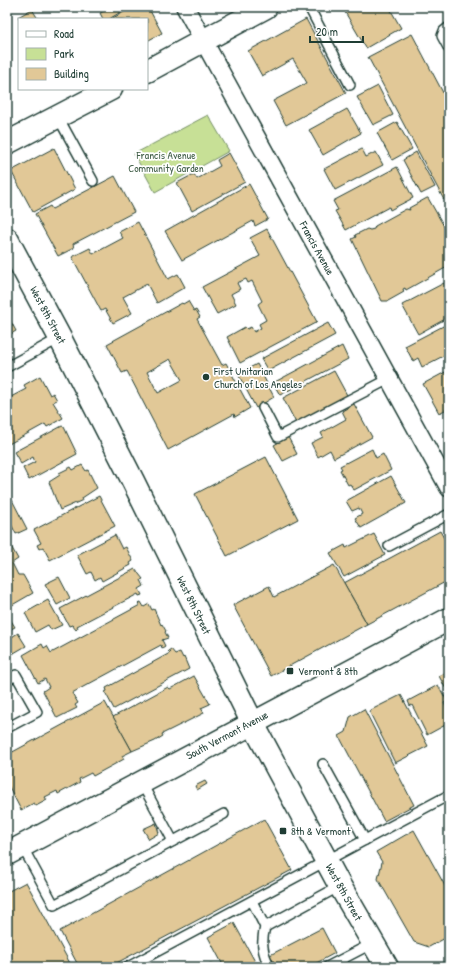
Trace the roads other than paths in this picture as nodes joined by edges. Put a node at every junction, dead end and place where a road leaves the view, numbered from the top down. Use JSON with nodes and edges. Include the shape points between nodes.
{"nodes":[{"id":1,"x":185,"y":7,"type":"edge"},
{"id":2,"x":266,"y":7,"type":"edge"},
{"id":3,"x":309,"y":7,"type":"edge"},
{"id":4,"x":449,"y":27,"type":"edge"},
{"id":5,"x":204,"y":41,"type":"junction"},
{"id":6,"x":449,"y":49,"type":"edge"},
{"id":7,"x":148,"y":70,"type":"edge"},
{"id":8,"x":350,"y":85,"type":"dead end"},
{"id":9,"x":107,"y":90,"type":"edge"},
{"id":10,"x":58,"y":117,"type":"junction"},
{"id":11,"x":7,"y":143,"type":"edge"},
{"id":12,"x":93,"y":181,"type":"dead end"},
{"id":13,"x":7,"y":239,"type":"edge"},
{"id":14,"x":60,"y":338,"type":"junction"},
{"id":15,"x":7,"y":367,"type":"edge"},
{"id":16,"x":389,"y":379,"type":"junction"},
{"id":17,"x":263,"y":408,"type":"dead end"},
{"id":18,"x":449,"y":488,"type":"edge"},
{"id":19,"x":449,"y":514,"type":"edge"},
{"id":20,"x":389,"y":546,"type":"dead end"},
{"id":21,"x":449,"y":619,"type":"edge"},
{"id":22,"x":7,"y":680,"type":"edge"},
{"id":23,"x":252,"y":722,"type":"junction"},
{"id":24,"x":7,"y":728,"type":"edge"},
{"id":25,"x":323,"y":764,"type":"dead end"},
{"id":26,"x":141,"y":782,"type":"junction"},
{"id":27,"x":449,"y":795,"type":"edge"},
{"id":28,"x":224,"y":814,"type":"dead end"},
{"id":29,"x":365,"y":840,"type":"junction"},
{"id":30,"x":173,"y":841,"type":"junction"},
{"id":31,"x":11,"y":851,"type":"edge"},
{"id":32,"x":326,"y":861,"type":"junction"},
{"id":33,"x":340,"y":886,"type":"junction"},
{"id":34,"x":252,"y":901,"type":"junction"},
{"id":35,"x":265,"y":927,"type":"junction"},
{"id":36,"x":373,"y":943,"type":"junction"},
{"id":37,"x":128,"y":967,"type":"edge"},
{"id":38,"x":270,"y":967,"type":"edge"},
{"id":39,"x":327,"y":967,"type":"edge"},
{"id":40,"x":387,"y":967,"type":"edge"}],
"edges":[{"from":1,"to":5,"type":"street","name":"Francis Avenue"},
{"from":2,"to":5,"type":"main road"},
{"from":3,"to":8,"type":"lane"},
{"from":4,"to":6,"type":"lane","via":[[442,36]]},
{"from":5,"to":7,"type":"main road"},
{"from":5,"to":16,"type":"street","name":"Francis Avenue"},
{"from":9,"to":10,"type":"main road"},
{"from":10,"to":11,"type":"main road"},
{"from":10,"to":12,"type":"lane"},
{"from":13,"to":14,"type":"main road","name":"West 8th Street"},
{"from":14,"to":15,"type":"lane"},
{"from":14,"to":23,"type":"main road","name":"West 8th Street"},
{"from":16,"to":17,"type":"lane","via":[[278,437]]},
{"from":16,"to":18,"type":"street","name":"Francis Avenue"},
{"from":19,"to":20,"type":"lane"},
{"from":21,"to":23,"type":"main road","name":"South Vermont Avenue"},
{"from":22,"to":24,"type":"lane","via":[[16,675],[37,712]]},
{"from":23,"to":26,"type":"main road","name":"South Vermont Avenue"},
{"from":23,"to":32,"type":"main road","name":"West 8th Street"},
{"from":25,"to":29,"type":"lane"},
{"from":26,"to":30,"type":"lane"},
{"from":26,"to":31,"type":"main road","name":"South Vermont Avenue"},
{"from":27,"to":29,"type":"lane"},
{"from":28,"to":30,"type":"lane"},
{"from":29,"to":32,"type":"lane"},
{"from":30,"to":31,"type":"lane","via":[[54,905]]},
{"from":32,"to":33,"type":"main road","name":"West 8th Street"},
{"from":32,"to":34,"type":"lane"},
{"from":33,"to":35,"type":"lane"},
{"from":33,"to":36,"type":"main road","name":"West 8th Street"},
{"from":34,"to":35,"type":"lane"},
{"from":34,"to":37,"type":"lane"},
{"from":35,"to":38,"type":"lane","via":[[261,941]]},
{"from":36,"to":39,"type":"lane"},
{"from":36,"to":40,"type":"main road","name":"West 8th Street"}]}
